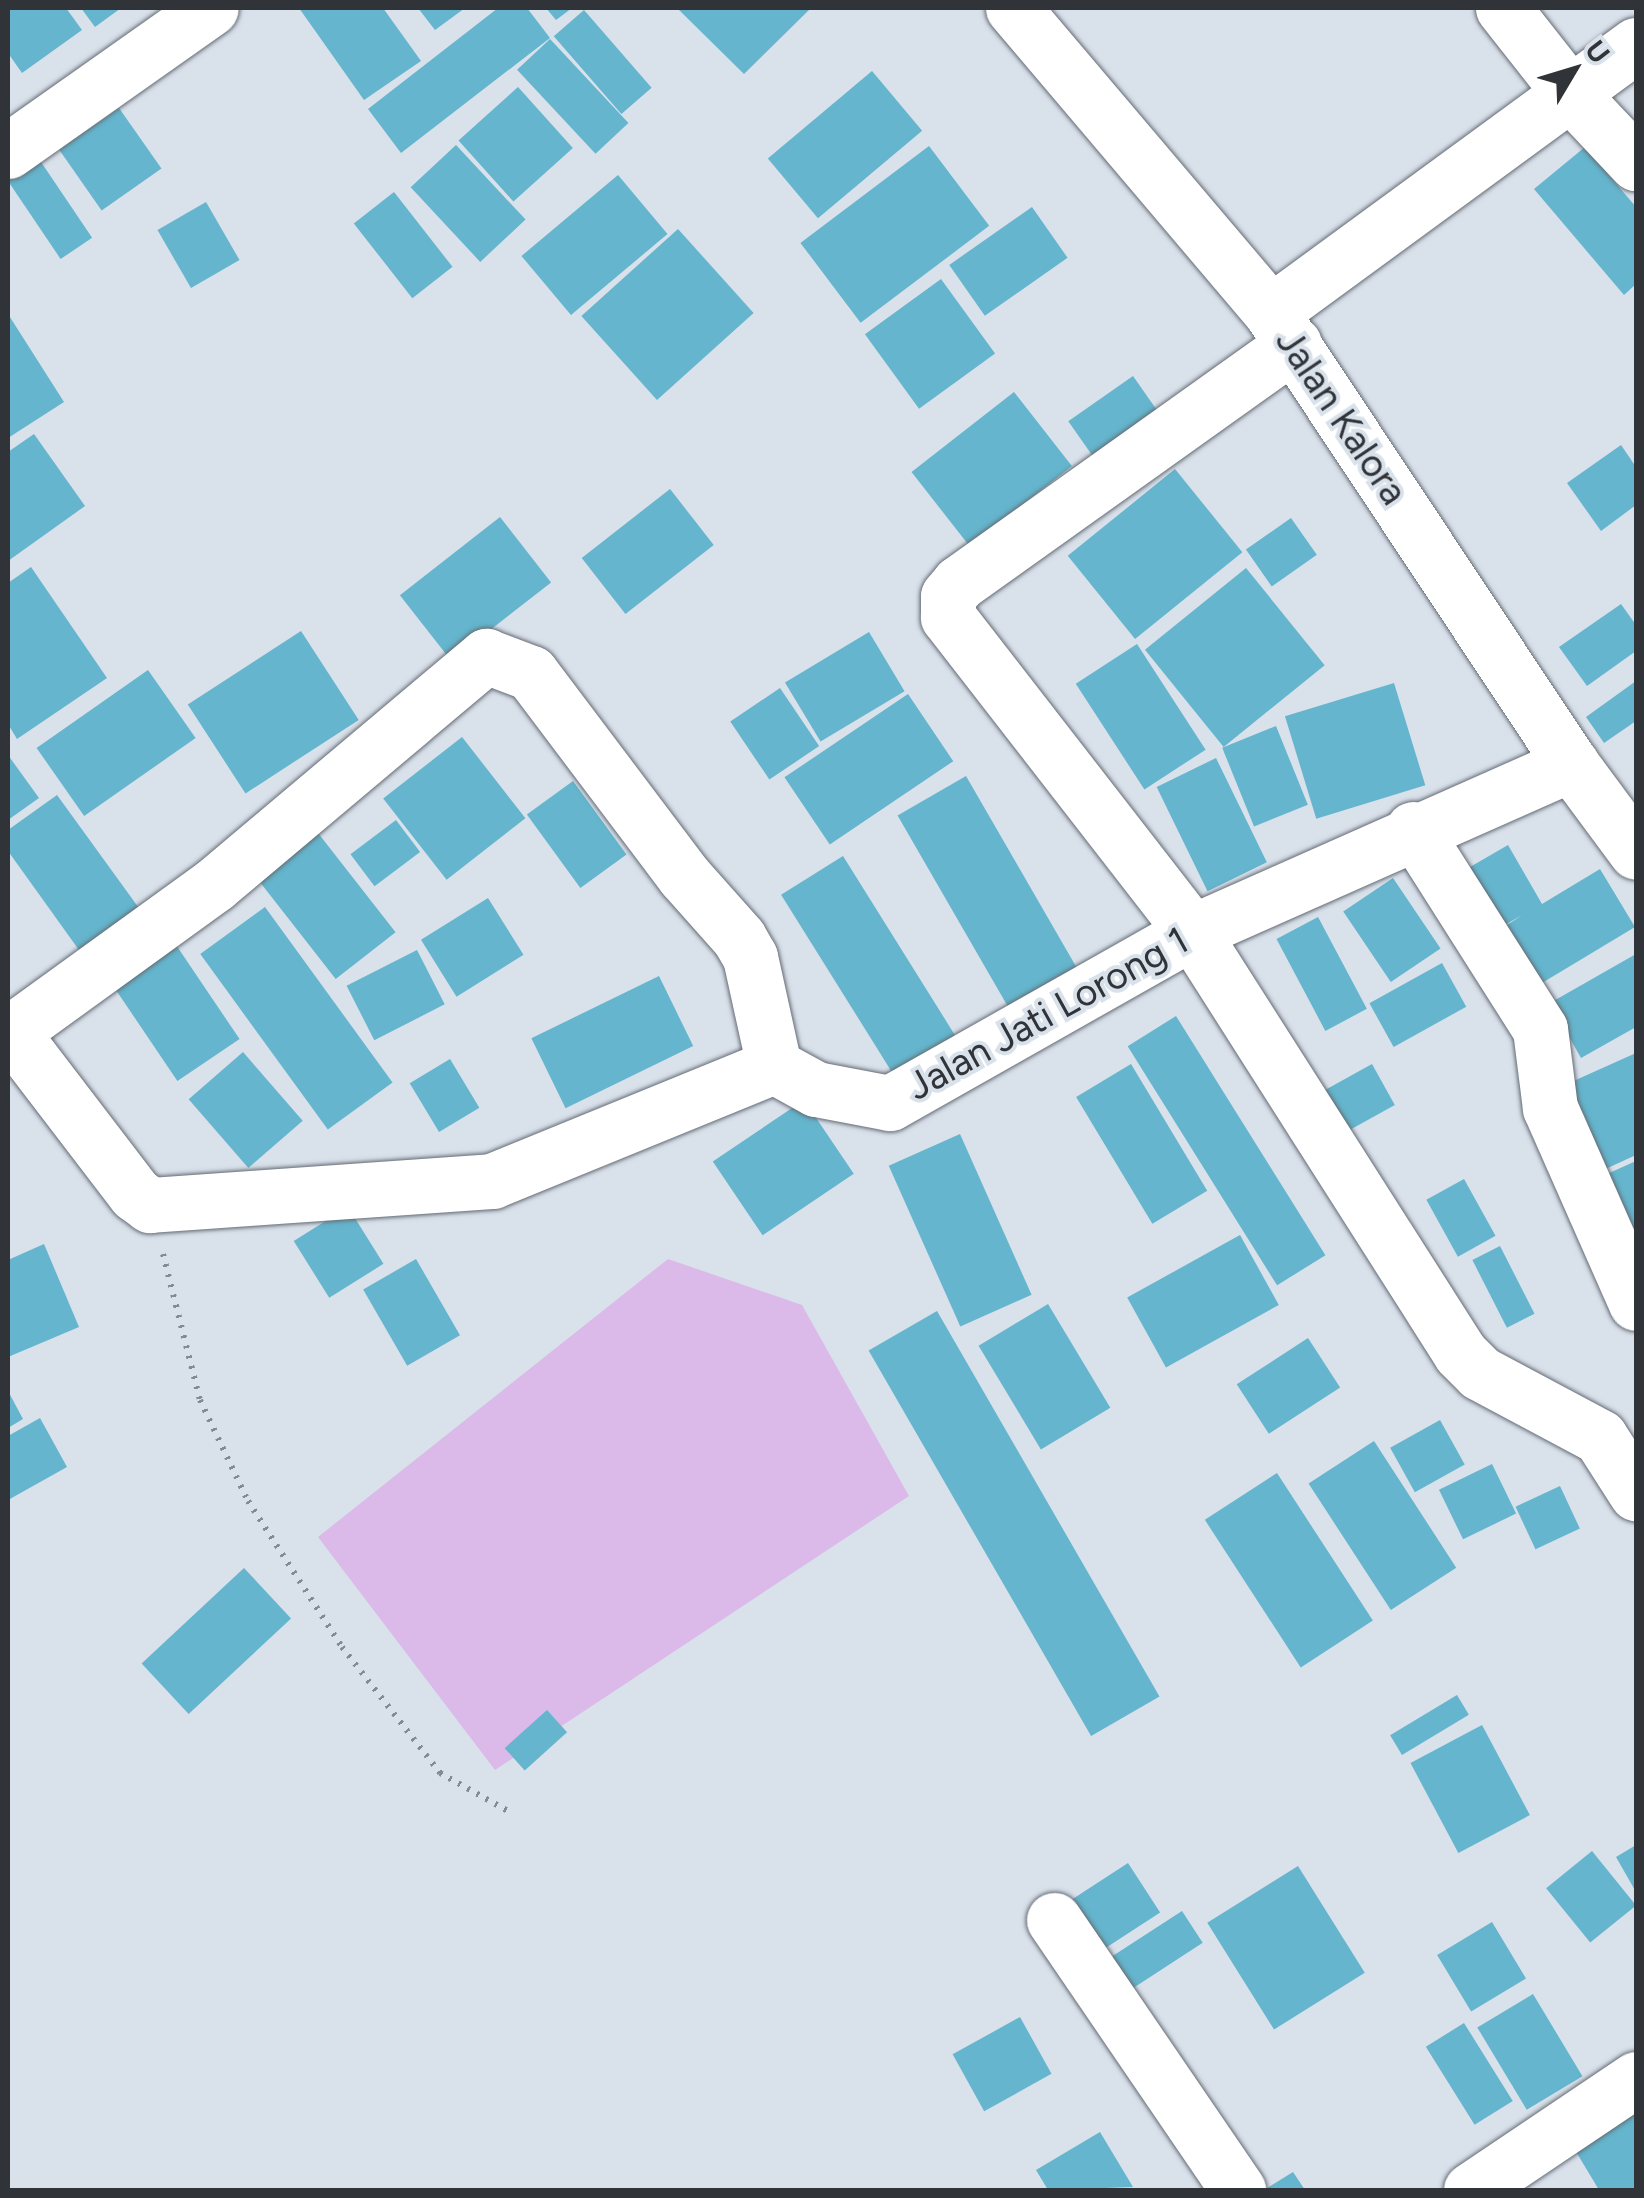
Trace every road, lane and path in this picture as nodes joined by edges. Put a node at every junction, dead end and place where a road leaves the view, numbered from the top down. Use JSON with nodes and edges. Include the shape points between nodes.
{"nodes":[{"id":1,"x":211,"y":8,"type":"edge"},
{"id":2,"x":1013,"y":8,"type":"edge"},
{"id":3,"x":1503,"y":8,"type":"edge"},
{"id":4,"x":1636,"y":45,"type":"edge"},
{"id":5,"x":1569,"y":92,"type":"junction"},
{"id":6,"x":8,"y":151,"type":"edge"},
{"id":7,"x":1636,"y":163,"type":"edge"},
{"id":8,"x":1283,"y":328,"type":"junction"},
{"id":9,"x":1571,"y":764,"type":"junction"},
{"id":10,"x":1413,"y":829,"type":"junction"},
{"id":11,"x":1636,"y":852,"type":"edge"},
{"id":12,"x":1192,"y":932,"type":"junction"},
{"id":13,"x":9,"y":1030,"type":"edge"},
{"id":14,"x":774,"y":1066,"type":"junction"},
{"id":15,"x":150,"y":1205,"type":"junction"},
{"id":16,"x":1636,"y":1303,"type":"edge"},
{"id":17,"x":1636,"y":1493,"type":"edge"},
{"id":18,"x":508,"y":1811,"type":"dead end"},
{"id":19,"x":1054,"y":1920,"type":"dead end"},
{"id":20,"x":1636,"y":2079,"type":"edge"},
{"id":21,"x":1533,"y":2172,"type":"edge"},
{"id":22,"x":1238,"y":2190,"type":"edge"},
{"id":23,"x":1471,"y":2190,"type":"edge"}],
"edges":[{"from":1,"to":6,"type":"street"},
{"from":2,"to":8,"type":"street","name":"Jalan Kalora"},
{"from":3,"to":5,"type":"street"},
{"from":4,"to":5,"type":"street"},
{"from":5,"to":7,"type":"street"},
{"from":5,"to":8,"type":"street"},
{"from":8,"to":9,"type":"street","name":"Jalan Kalora"},
{"from":8,"to":12,"type":"street","via":[[948,596],[948,617],[960,640]]},
{"from":9,"to":10,"type":"street","name":"Jalan Jati Lorong 1"},
{"from":9,"to":11,"type":"street","name":"Jalan Kalora"},
{"from":10,"to":12,"type":"street","name":"Jalan Jati Lorong 1"},
{"from":10,"to":16,"type":"street","via":[[1540,1028],[1550,1108]]},
{"from":12,"to":14,"type":"street","name":"Jalan Jati Lorong 1","via":[[890,1102],[816,1089]]},
{"from":12,"to":17,"type":"street","via":[[1460,1354],[1480,1372],[1600,1438]]},
{"from":13,"to":14,"type":"street","via":[[214,885],[486,656],[531,673],[739,938],[750,956]]},
{"from":13,"to":15,"type":"street"},
{"from":14,"to":15,"type":"street","via":[[492,1180]]},
{"from":15,"to":18,"type":"path","via":[[200,1400],[248,1501],[342,1648],[440,1772]]},
{"from":19,"to":22,"type":"street"},
{"from":20,"to":21,"type":"street"},
{"from":21,"to":23,"type":"street"}]}
